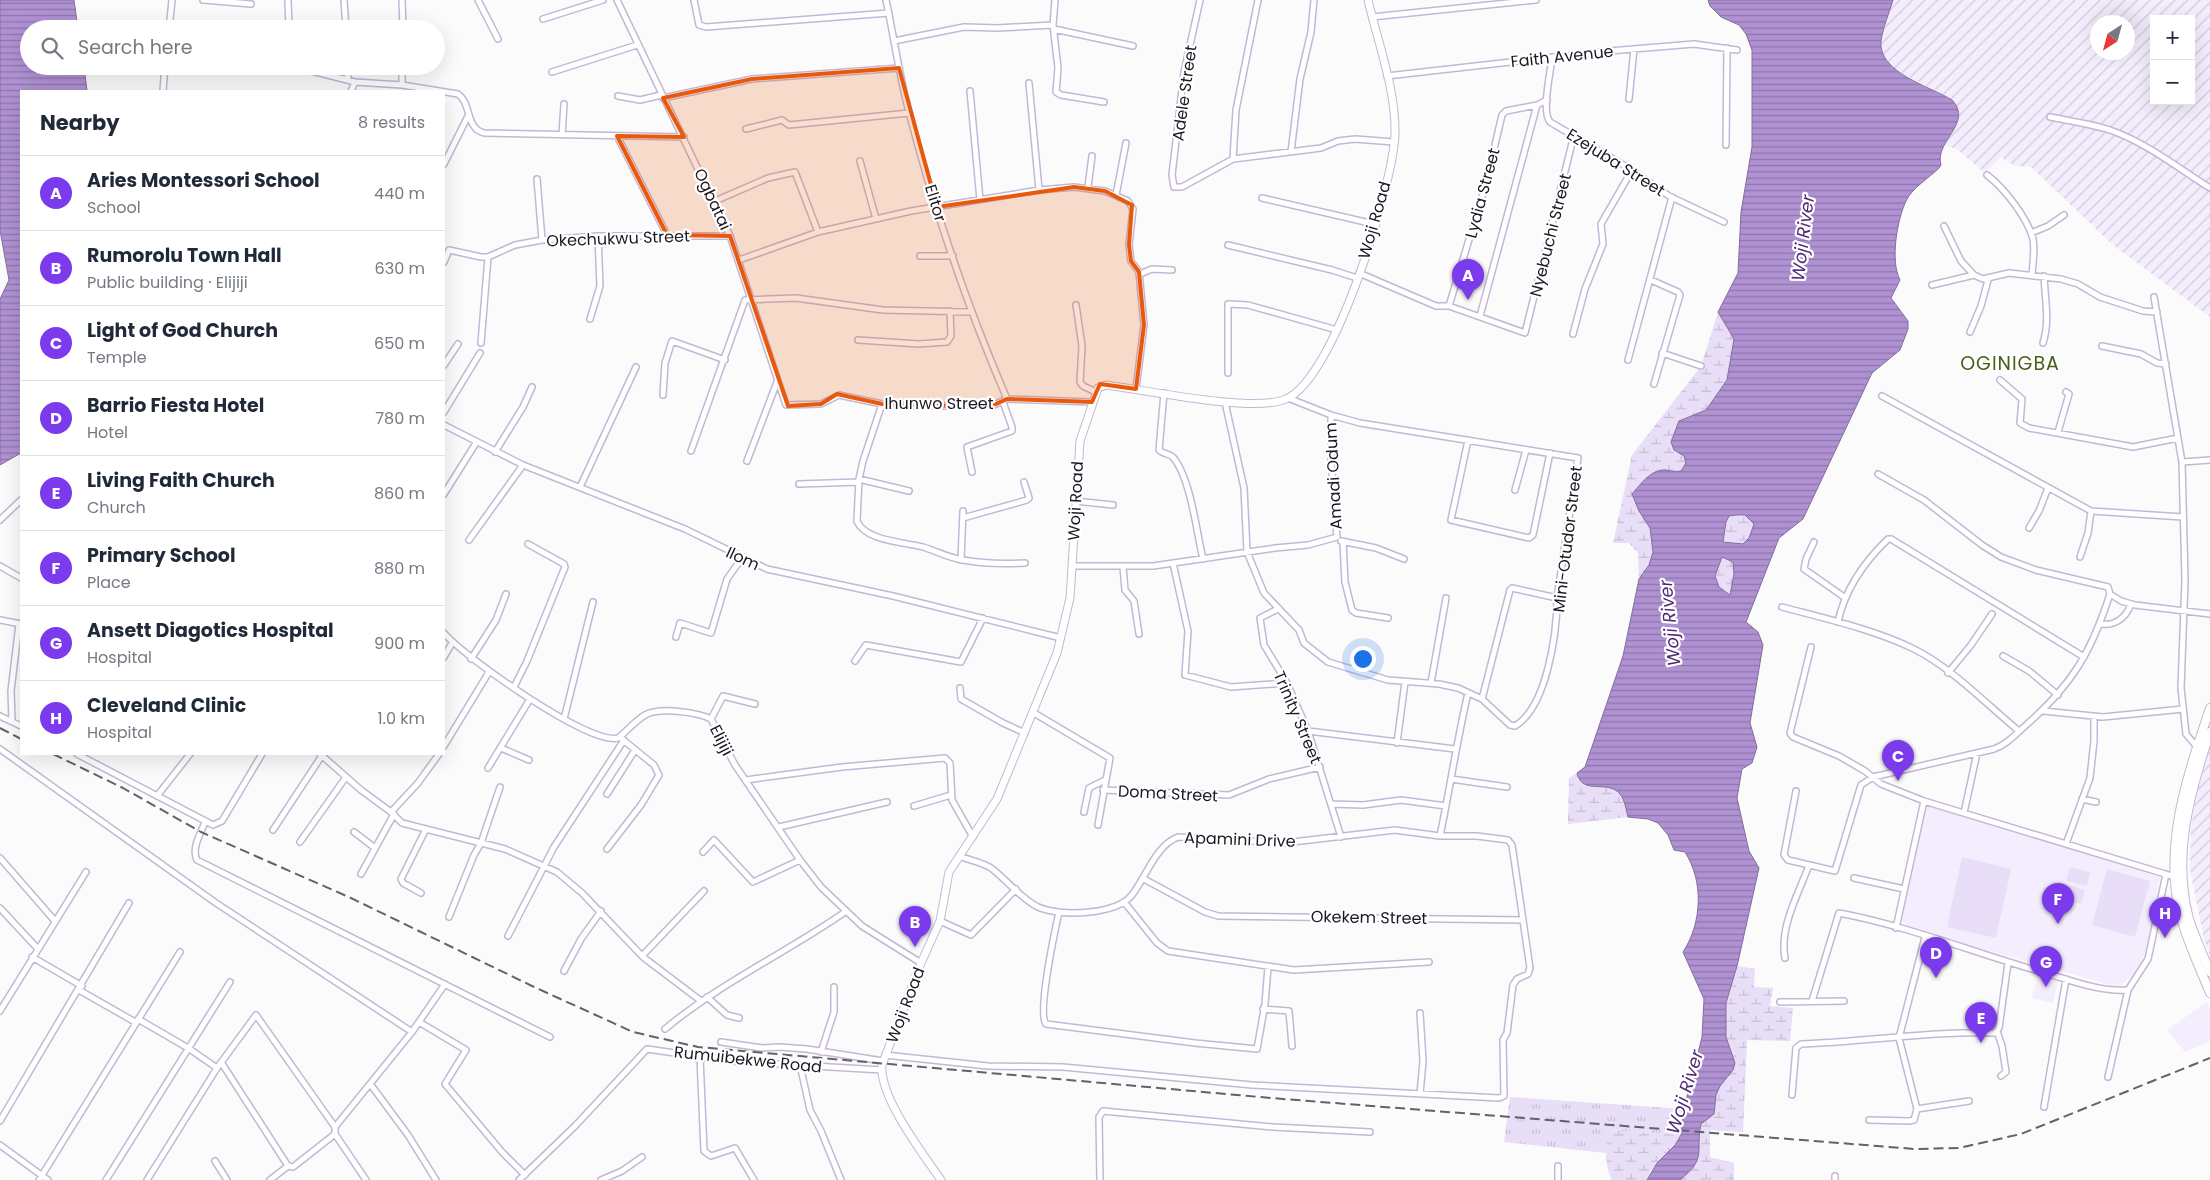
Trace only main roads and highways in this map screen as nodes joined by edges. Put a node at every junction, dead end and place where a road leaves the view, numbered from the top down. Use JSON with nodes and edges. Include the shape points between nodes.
{"nodes":[{"id":1,"x":1368,"y":0,"type":"edge"},
{"id":2,"x":2210,"y":708,"type":"edge"},
{"id":3,"x":2210,"y":732,"type":"edge"},
{"id":4,"x":2210,"y":972,"type":"edge"},
{"id":5,"x":2210,"y":993,"type":"edge"},
{"id":6,"x":938,"y":1179,"type":"edge"}],
"edges":[{"from":1,"to":6,"type":"main road","name":"Woji Road","via":[[1394,114],[1394,142],[1358,276],[1337,330],[1315,371],[1288,398],[1259,403],[1225,402],[1106,385],[1100,386],[1092,402],[1080,441],[1068,608],[1061,638],[1034,713],[997,799],[949,872],[940,921],[884,1058],[882,1070],[894,1107]]},
{"from":2,"to":5,"type":"main road","via":[[2177,825],[2175,877],[2180,912]]},
{"from":3,"to":4,"type":"main road","via":[[2191,793],[2184,830],[2183,868],[2189,918]]}]}
